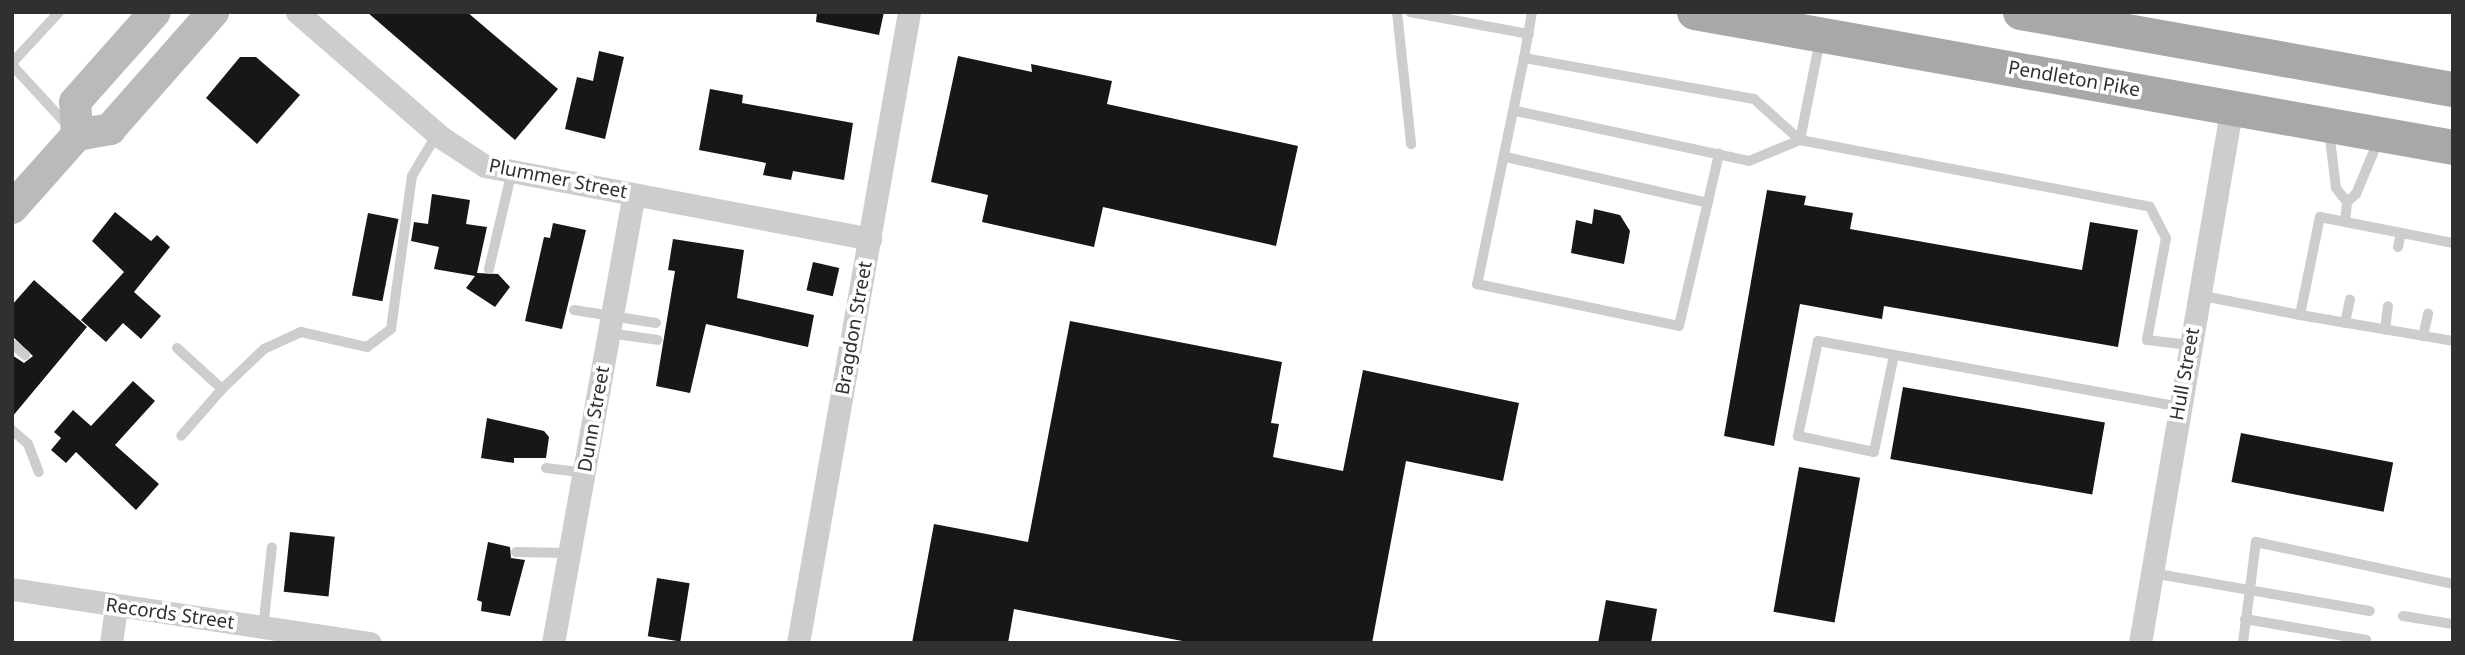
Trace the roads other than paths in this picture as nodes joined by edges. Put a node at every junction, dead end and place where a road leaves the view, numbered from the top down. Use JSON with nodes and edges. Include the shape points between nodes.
{"nodes":[{"id":1,"x":59,"y":12,"type":"edge"},
{"id":2,"x":155,"y":12,"type":"edge"},
{"id":3,"x":213,"y":12,"type":"edge"},
{"id":4,"x":298,"y":12,"type":"edge"},
{"id":5,"x":909,"y":12,"type":"edge"},
{"id":6,"x":1397,"y":12,"type":"edge"},
{"id":7,"x":1410,"y":12,"type":"edge"},
{"id":8,"x":1532,"y":12,"type":"edge"},
{"id":9,"x":1694,"y":12,"type":"edge"},
{"id":10,"x":2020,"y":12,"type":"edge"},
{"id":11,"x":1529,"y":34,"type":"junction"},
{"id":12,"x":1821,"y":34,"type":"junction"},
{"id":13,"x":1524,"y":58,"type":"junction"},
{"id":14,"x":12,"y":64,"type":"edge"},
{"id":15,"x":2453,"y":89,"type":"edge"},
{"id":16,"x":2232,"y":106,"type":"junction"},
{"id":17,"x":1516,"y":111,"type":"junction"},
{"id":18,"x":2329,"y":124,"type":"junction"},
{"id":19,"x":436,"y":134,"type":"junction"},
{"id":20,"x":2383,"y":134,"type":"junction"},
{"id":21,"x":77,"y":135,"type":"junction"},
{"id":22,"x":1800,"y":140,"type":"junction"},
{"id":23,"x":1410,"y":144,"type":"dead end"},
{"id":24,"x":2453,"y":147,"type":"edge"},
{"id":25,"x":1719,"y":154,"type":"junction"},
{"id":26,"x":1506,"y":157,"type":"junction"},
{"id":27,"x":512,"y":171,"type":"junction"},
{"id":28,"x":634,"y":195,"type":"junction"},
{"id":29,"x":2347,"y":202,"type":"junction"},
{"id":30,"x":1708,"y":203,"type":"junction"},
{"id":31,"x":12,"y":208,"type":"edge"},
{"id":32,"x":2345,"y":222,"type":"junction"},
{"id":33,"x":2365,"y":226,"type":"junction"},
{"id":34,"x":2401,"y":233,"type":"junction"},
{"id":35,"x":870,"y":239,"type":"junction"},
{"id":36,"x":2362,"y":240,"type":"dead end"},
{"id":37,"x":2446,"y":246,"type":"edge"},
{"id":38,"x":2398,"y":247,"type":"dead end"},
{"id":39,"x":489,"y":269,"type":"dead end"},
{"id":40,"x":2199,"y":295,"type":"junction"},
{"id":41,"x":2350,"y":300,"type":"dead end"},
{"id":42,"x":2388,"y":306,"type":"dead end"},
{"id":43,"x":574,"y":310,"type":"dead end"},
{"id":44,"x":2428,"y":314,"type":"dead end"},
{"id":45,"x":2300,"y":315,"type":"junction"},
{"id":46,"x":656,"y":323,"type":"dead end"},
{"id":47,"x":2345,"y":323,"type":"junction"},
{"id":48,"x":611,"y":324,"type":"junction"},
{"id":49,"x":2385,"y":330,"type":"junction"},
{"id":50,"x":2423,"y":336,"type":"junction"},
{"id":51,"x":658,"y":340,"type":"dead end"},
{"id":52,"x":2453,"y":341,"type":"edge"},
{"id":53,"x":12,"y":344,"type":"edge"},
{"id":54,"x":2190,"y":345,"type":"junction"},
{"id":55,"x":177,"y":348,"type":"dead end"},
{"id":56,"x":25,"y":355,"type":"dead end"},
{"id":57,"x":1894,"y":355,"type":"junction"},
{"id":58,"x":222,"y":389,"type":"junction"},
{"id":59,"x":2180,"y":407,"type":"junction"},
{"id":60,"x":12,"y":430,"type":"edge"},
{"id":61,"x":181,"y":436,"type":"dead end"},
{"id":62,"x":546,"y":467,"type":"dead end"},
{"id":63,"x":39,"y":472,"type":"dead end"},
{"id":64,"x":584,"y":473,"type":"junction"},
{"id":65,"x":272,"y":547,"type":"dead end"},
{"id":66,"x":516,"y":552,"type":"dead end"},
{"id":67,"x":569,"y":553,"type":"junction"},
{"id":68,"x":2152,"y":573,"type":"junction"},
{"id":69,"x":2453,"y":584,"type":"edge"},
{"id":70,"x":12,"y":589,"type":"edge"},
{"id":71,"x":2249,"y":590,"type":"junction"},
{"id":72,"x":116,"y":607,"type":"junction"},
{"id":73,"x":2370,"y":611,"type":"dead end"},
{"id":74,"x":2403,"y":617,"type":"dead end"},
{"id":75,"x":2245,"y":619,"type":"junction"},
{"id":76,"x":2453,"y":624,"type":"edge"},
{"id":77,"x":263,"y":628,"type":"junction"},
{"id":78,"x":2366,"y":639,"type":"dead end"},
{"id":79,"x":111,"y":643,"type":"edge"},
{"id":80,"x":370,"y":643,"type":"edge"},
{"id":81,"x":553,"y":643,"type":"edge"},
{"id":82,"x":799,"y":643,"type":"edge"},
{"id":83,"x":2140,"y":643,"type":"edge"},
{"id":84,"x":2245,"y":643,"type":"edge"}],
"edges":[{"from":1,"to":14,"type":"lane"},
{"from":2,"to":21,"type":"main road","via":[[75,102]]},
{"from":3,"to":21,"type":"main road","via":[[110,129]]},
{"from":4,"to":19,"type":"street","name":"Plummer Street"},
{"from":5,"to":35,"type":"street","name":"Bragdon Street"},
{"from":6,"to":23,"type":"lane"},
{"from":7,"to":11,"type":"lane"},
{"from":8,"to":11,"type":"lane"},
{"from":9,"to":12,"type":"main road","name":"Pendleton Pike"},
{"from":10,"to":15,"type":"main road"},
{"from":11,"to":13,"type":"lane"},
{"from":12,"to":16,"type":"main road","name":"Pendleton Pike"},
{"from":12,"to":22,"type":"lane"},
{"from":13,"to":17,"type":"lane"},
{"from":13,"to":22,"type":"lane","via":[[1754,99]]},
{"from":14,"to":21,"type":"lane"},
{"from":16,"to":18,"type":"main road","name":"Pendleton Pike"},
{"from":16,"to":40,"type":"street","name":"Hull Street"},
{"from":17,"to":25,"type":"lane"},
{"from":17,"to":26,"type":"lane"},
{"from":18,"to":20,"type":"main road","name":"Pendleton Pike"},
{"from":18,"to":29,"type":"lane","via":[[2336,188]]},
{"from":19,"to":27,"type":"street","name":"Plummer Street","via":[[475,161]]},
{"from":19,"to":58,"type":"lane","via":[[412,176],[391,329],[367,347],[301,332],[264,349]]},
{"from":20,"to":24,"type":"main road","name":"Pendleton Pike"},
{"from":20,"to":29,"type":"lane"},
{"from":21,"to":31,"type":"main road"},
{"from":22,"to":25,"type":"lane","via":[[1749,161]]},
{"from":22,"to":54,"type":"lane","via":[[2150,207],[2166,239],[2147,340]]},
{"from":25,"to":30,"type":"lane"},
{"from":26,"to":30,"type":"lane"},
{"from":26,"to":30,"type":"lane","via":[[1477,284],[1679,326]]},
{"from":27,"to":28,"type":"street","name":"Plummer Street"},
{"from":27,"to":39,"type":"lane"},
{"from":28,"to":35,"type":"street","name":"Plummer Street"},
{"from":28,"to":48,"type":"street","name":"Dunn Street"},
{"from":29,"to":32,"type":"lane"},
{"from":32,"to":33,"type":"lane"},
{"from":32,"to":45,"type":"lane","via":[[2320,217]]},
{"from":33,"to":34,"type":"lane"},
{"from":33,"to":36,"type":"lane"},
{"from":34,"to":37,"type":"lane"},
{"from":34,"to":38,"type":"lane"},
{"from":35,"to":82,"type":"street","name":"Bragdon Street"},
{"from":40,"to":45,"type":"lane"},
{"from":40,"to":54,"type":"street","name":"Hull Street"},
{"from":41,"to":47,"type":"lane"},
{"from":42,"to":49,"type":"lane"},
{"from":43,"to":48,"type":"lane"},
{"from":44,"to":50,"type":"lane"},
{"from":45,"to":47,"type":"lane"},
{"from":46,"to":48,"type":"lane"},
{"from":47,"to":49,"type":"lane"},
{"from":48,"to":51,"type":"lane"},
{"from":48,"to":64,"type":"street","name":"Dunn Street"},
{"from":49,"to":50,"type":"lane"},
{"from":50,"to":52,"type":"lane"},
{"from":53,"to":56,"type":"lane"},
{"from":54,"to":59,"type":"street","name":"Hull Street"},
{"from":55,"to":58,"type":"lane"},
{"from":57,"to":57,"type":"lane","via":[[1818,341],[1798,436],[1874,452]]},
{"from":57,"to":59,"type":"lane"},
{"from":58,"to":61,"type":"lane"},
{"from":59,"to":68,"type":"street","name":"Hull Street"},
{"from":60,"to":63,"type":"lane","via":[[27,444]]},
{"from":62,"to":64,"type":"lane"},
{"from":64,"to":67,"type":"street","name":"Dunn Street"},
{"from":65,"to":77,"type":"lane"},
{"from":66,"to":67,"type":"lane"},
{"from":67,"to":81,"type":"street","name":"Dunn Street"},
{"from":68,"to":71,"type":"lane"},
{"from":68,"to":83,"type":"street","name":"Hull Street"},
{"from":69,"to":71,"type":"lane","via":[[2256,542]]},
{"from":70,"to":72,"type":"street","name":"Records Street"},
{"from":71,"to":73,"type":"lane"},
{"from":71,"to":75,"type":"lane"},
{"from":72,"to":77,"type":"street","name":"Records Street"},
{"from":72,"to":79,"type":"street"},
{"from":74,"to":76,"type":"lane"},
{"from":75,"to":78,"type":"lane"},
{"from":75,"to":84,"type":"lane"},
{"from":77,"to":80,"type":"street","name":"Records Street"}]}
